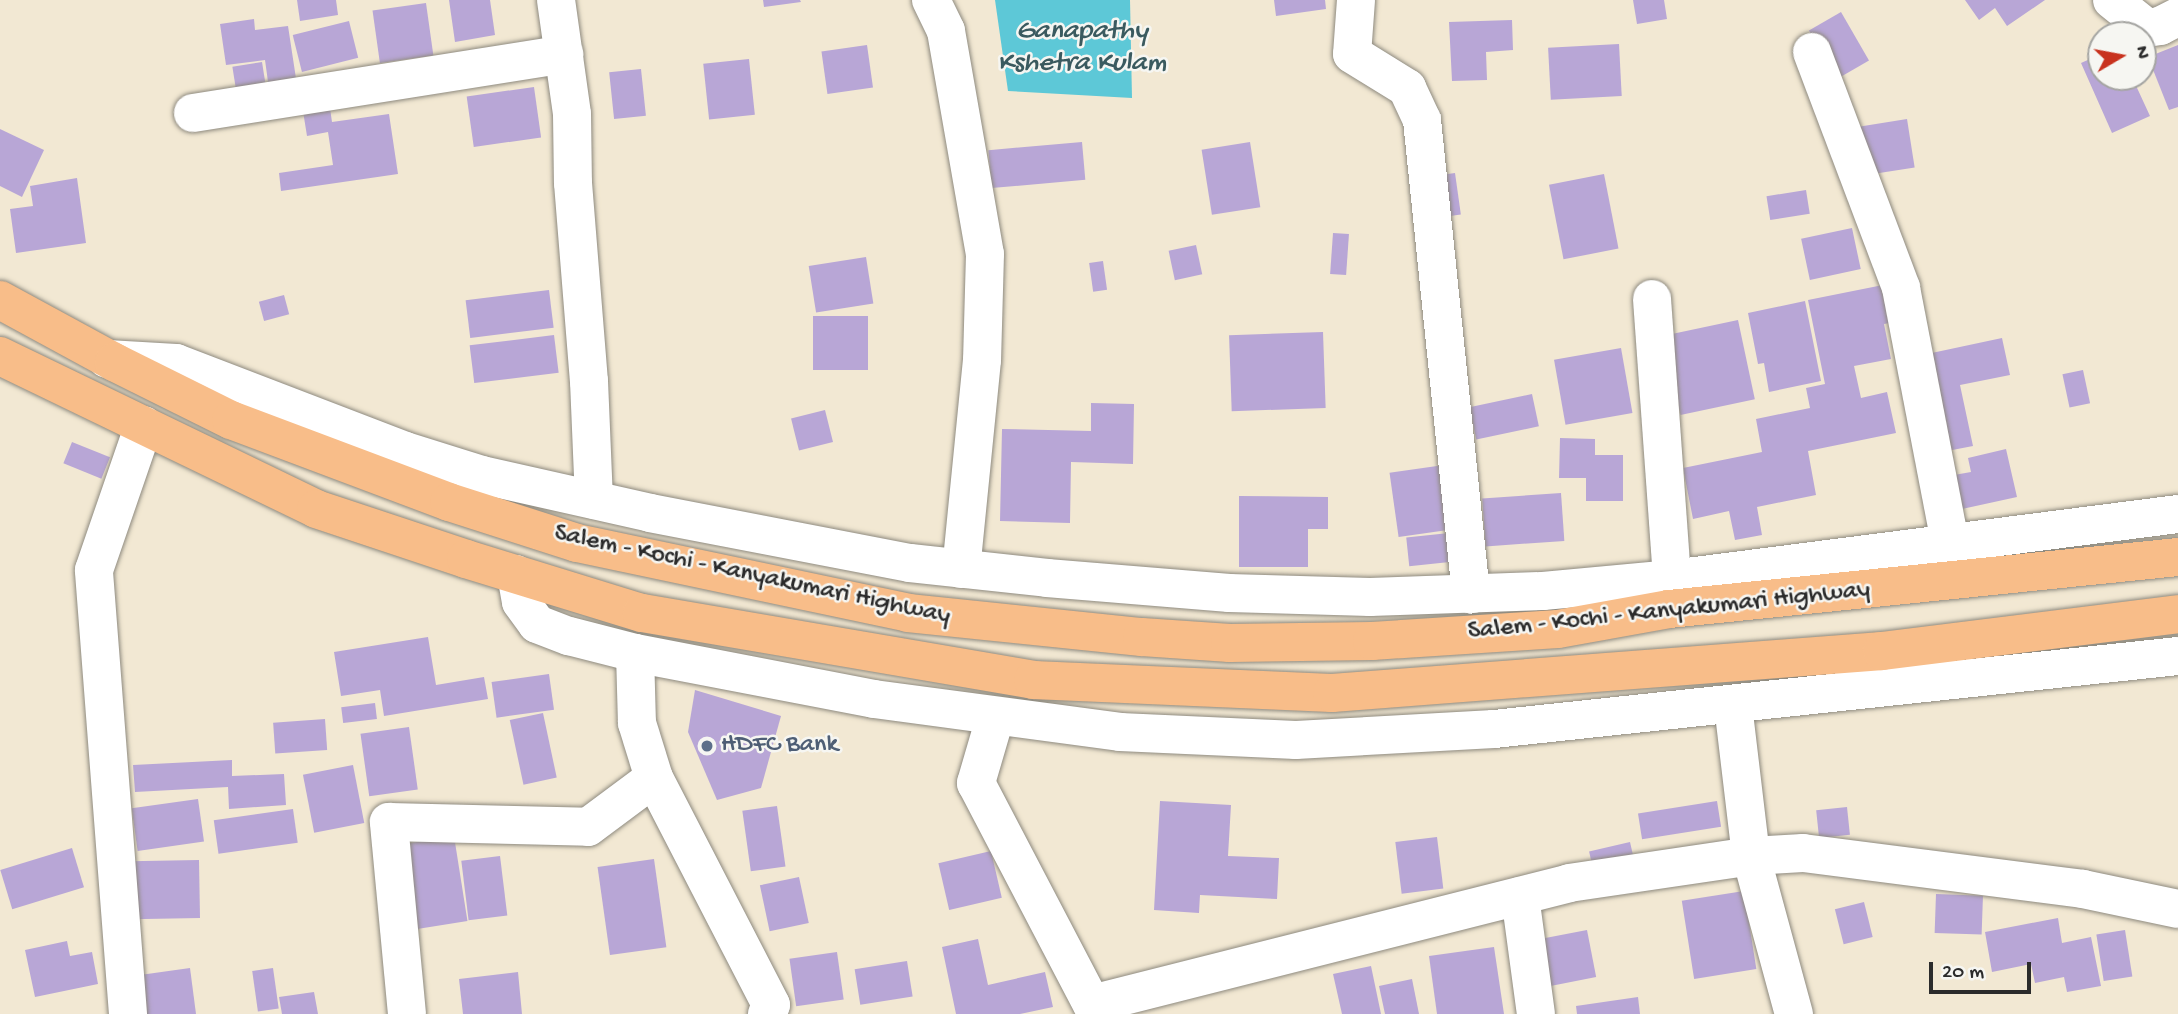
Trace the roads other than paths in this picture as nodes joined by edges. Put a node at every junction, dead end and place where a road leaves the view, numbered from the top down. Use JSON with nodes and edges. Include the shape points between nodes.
{"nodes":[{"id":1,"x":556,"y":0,"type":"edge"},
{"id":2,"x":932,"y":0,"type":"edge"},
{"id":3,"x":1356,"y":0,"type":"edge"},
{"id":4,"x":2112,"y":0,"type":"edge"},
{"id":5,"x":2178,"y":17,"type":"edge"},
{"id":6,"x":1812,"y":52,"type":"dead end"},
{"id":7,"x":564,"y":54,"type":"junction"},
{"id":8,"x":193,"y":113,"type":"dead end"},
{"id":9,"x":1652,"y":299,"type":"dead end"},
{"id":10,"x":0,"y":300,"type":"edge"},
{"id":11,"x":0,"y":356,"type":"edge"},
{"id":12,"x":107,"y":359,"type":"junction"},
{"id":13,"x":144,"y":425,"type":"junction"},
{"id":14,"x":594,"y":500,"type":"junction"},
{"id":15,"x":2178,"y":514,"type":"edge"},
{"id":16,"x":1950,"y":543,"type":"junction"},
{"id":17,"x":2178,"y":557,"type":"edge"},
{"id":18,"x":961,"y":569,"type":"junction"},
{"id":19,"x":516,"y":574,"type":"junction"},
{"id":20,"x":1672,"y":579,"type":"junction"},
{"id":21,"x":1471,"y":594,"type":"junction"},
{"id":22,"x":2178,"y":614,"type":"edge"},
{"id":23,"x":635,"y":653,"type":"junction"},
{"id":24,"x":2178,"y":656,"type":"edge"},
{"id":25,"x":1733,"y":705,"type":"junction"},
{"id":26,"x":995,"y":718,"type":"junction"},
{"id":27,"x":654,"y":778,"type":"junction"},
{"id":28,"x":674,"y":817,"type":"junction"},
{"id":29,"x":588,"y":827,"type":"junction"},
{"id":30,"x":1751,"y":856,"type":"junction"},
{"id":31,"x":1520,"y":896,"type":"junction"},
{"id":32,"x":2178,"y":909,"type":"edge"},
{"id":33,"x":1095,"y":1009,"type":"edge"},
{"id":34,"x":128,"y":1014,"type":"edge"},
{"id":35,"x":407,"y":1014,"type":"edge"},
{"id":36,"x":767,"y":1014,"type":"edge"},
{"id":37,"x":1536,"y":1014,"type":"edge"},
{"id":38,"x":1794,"y":1014,"type":"edge"}],
"edges":[{"from":1,"to":7,"type":"street"},
{"from":2,"to":18,"type":"street","via":[[946,31],[985,254],[981,374]]},
{"from":3,"to":21,"type":"street","via":[[1352,54],[1407,88],[1422,120]]},
{"from":4,"to":5,"type":"street","via":[[2147,28]]},
{"from":6,"to":16,"type":"street","via":[[1901,288]]},
{"from":7,"to":8,"type":"street"},
{"from":7,"to":14,"type":"street","via":[[572,114]]},
{"from":9,"to":20,"type":"street"},
{"from":10,"to":12,"type":"highway","name":"Salem - Kochi - Kanyakumari Highway"},
{"from":11,"to":13,"type":"highway","name":"Salem - Kochi - Kanyakumari Highway"},
{"from":12,"to":14,"type":"street","via":[[176,363],[405,451],[482,475]]},
{"from":12,"to":17,"type":"highway","name":"Salem - Kochi - Kanyakumari Highway","via":[[232,420],[449,502],[564,539],[908,613],[1142,637],[1230,643],[1371,641],[1558,629],[1669,610]]},
{"from":13,"to":19,"type":"highway","name":"Salem - Kochi - Kanyakumari Highway","via":[[316,509]]},
{"from":13,"to":34,"type":"street","via":[[94,570]]},
{"from":14,"to":18,"type":"street","via":[[910,563]]},
{"from":15,"to":16,"type":"street"},
{"from":16,"to":20,"type":"street"},
{"from":18,"to":21,"type":"street","via":[[1229,593]]},
{"from":19,"to":22,"type":"highway","name":"Salem - Kochi - Kanyakumari Highway","via":[[642,613],[1033,680],[1332,692],[1882,651]]},
{"from":19,"to":23,"type":"street","via":[[521,602],[537,624]]},
{"from":20,"to":21,"type":"street"},
{"from":23,"to":26,"type":"street"},
{"from":23,"to":27,"type":"street","via":[[637,723]]},
{"from":24,"to":25,"type":"street"},
{"from":25,"to":26,"type":"street","via":[[1494,729],[1296,740],[1120,732]]},
{"from":25,"to":30,"type":"street"},
{"from":26,"to":33,"type":"street","via":[[976,783]]},
{"from":27,"to":28,"type":"street"},
{"from":27,"to":29,"type":"street"},
{"from":28,"to":29,"type":"street"},
{"from":28,"to":36,"type":"street","via":[[771,1005]]},
{"from":29,"to":35,"type":"street","via":[[389,822]]},
{"from":30,"to":31,"type":"street","via":[[1569,883]]},
{"from":30,"to":32,"type":"street","via":[[1803,853],[2083,888]]},
{"from":30,"to":38,"type":"street"},
{"from":31,"to":33,"type":"street"},
{"from":31,"to":37,"type":"street"}]}
